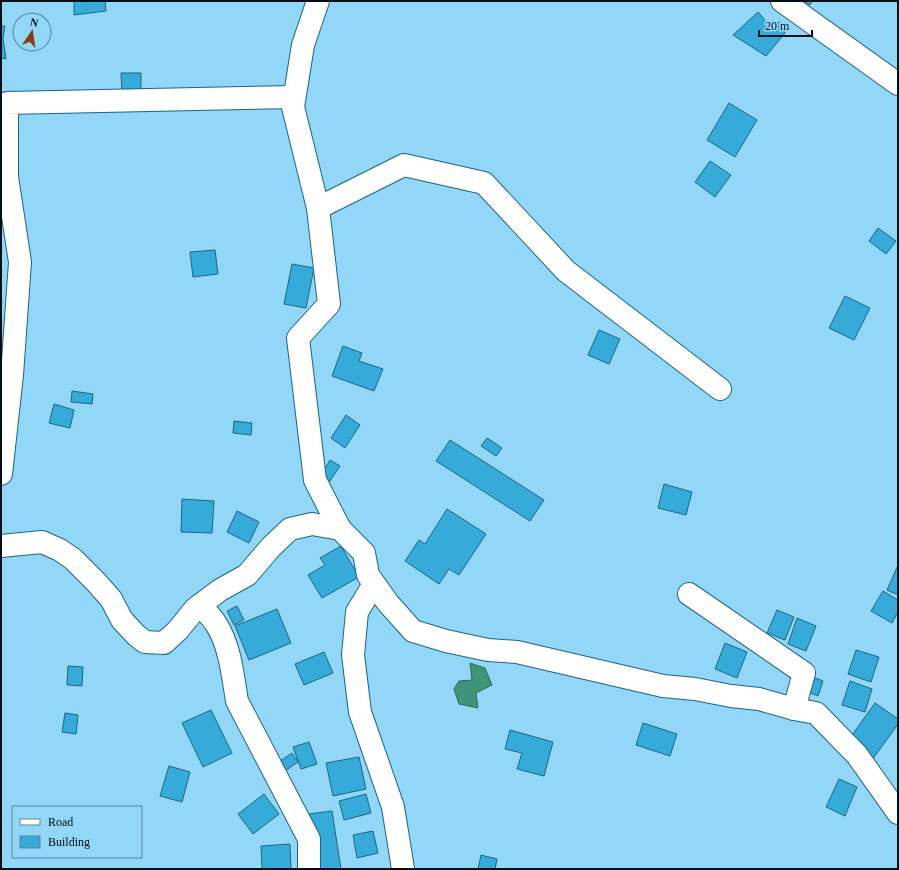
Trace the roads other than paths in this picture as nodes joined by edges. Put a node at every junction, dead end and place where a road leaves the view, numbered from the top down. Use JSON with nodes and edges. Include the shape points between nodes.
{"nodes":[{"id":1,"x":318,"y":1,"type":"edge"},
{"id":2,"x":782,"y":1,"type":"edge"},
{"id":3,"x":898,"y":84,"type":"edge"},
{"id":4,"x":288,"y":101,"type":"junction"},
{"id":5,"x":318,"y":208,"type":"junction"},
{"id":6,"x":720,"y":389,"type":"dead end"},
{"id":7,"x":1,"y":474,"type":"edge"},
{"id":8,"x":340,"y":529,"type":"junction"},
{"id":9,"x":1,"y":546,"type":"edge"},
{"id":10,"x":374,"y":584,"type":"junction"},
{"id":11,"x":689,"y":594,"type":"dead end"},
{"id":12,"x":200,"y":605,"type":"junction"},
{"id":13,"x":794,"y":710,"type":"junction"},
{"id":14,"x":898,"y":813,"type":"edge"},
{"id":15,"x":309,"y":869,"type":"edge"},
{"id":16,"x":403,"y":869,"type":"edge"}],
"edges":[{"from":1,"to":4,"type":"street"},
{"from":2,"to":3,"type":"street"},
{"from":4,"to":5,"type":"street"},
{"from":4,"to":7,"type":"street","via":[[7,103],[7,177],[20,262],[12,375]]},
{"from":5,"to":6,"type":"street","via":[[404,165],[484,182],[566,271]]},
{"from":5,"to":8,"type":"street","via":[[329,304],[298,338],[315,480]]},
{"from":8,"to":10,"type":"street","via":[[364,553],[368,575]]},
{"from":8,"to":12,"type":"street","via":[[312,524],[290,529],[270,547],[247,575]]},
{"from":9,"to":12,"type":"street","via":[[42,542],[60,550],[96,582],[111,599],[122,620],[146,642],[164,643]]},
{"from":10,"to":13,"type":"street","via":[[413,631],[446,641],[488,650],[517,652],[663,686],[759,699]]},
{"from":10,"to":16,"type":"street","via":[[357,612],[353,655],[360,712],[393,807]]},
{"from":11,"to":13,"type":"street","via":[[804,673]]},
{"from":12,"to":15,"type":"street","via":[[216,624],[225,643],[237,700],[309,839]]},
{"from":13,"to":14,"type":"street","via":[[816,713],[857,755]]}]}
